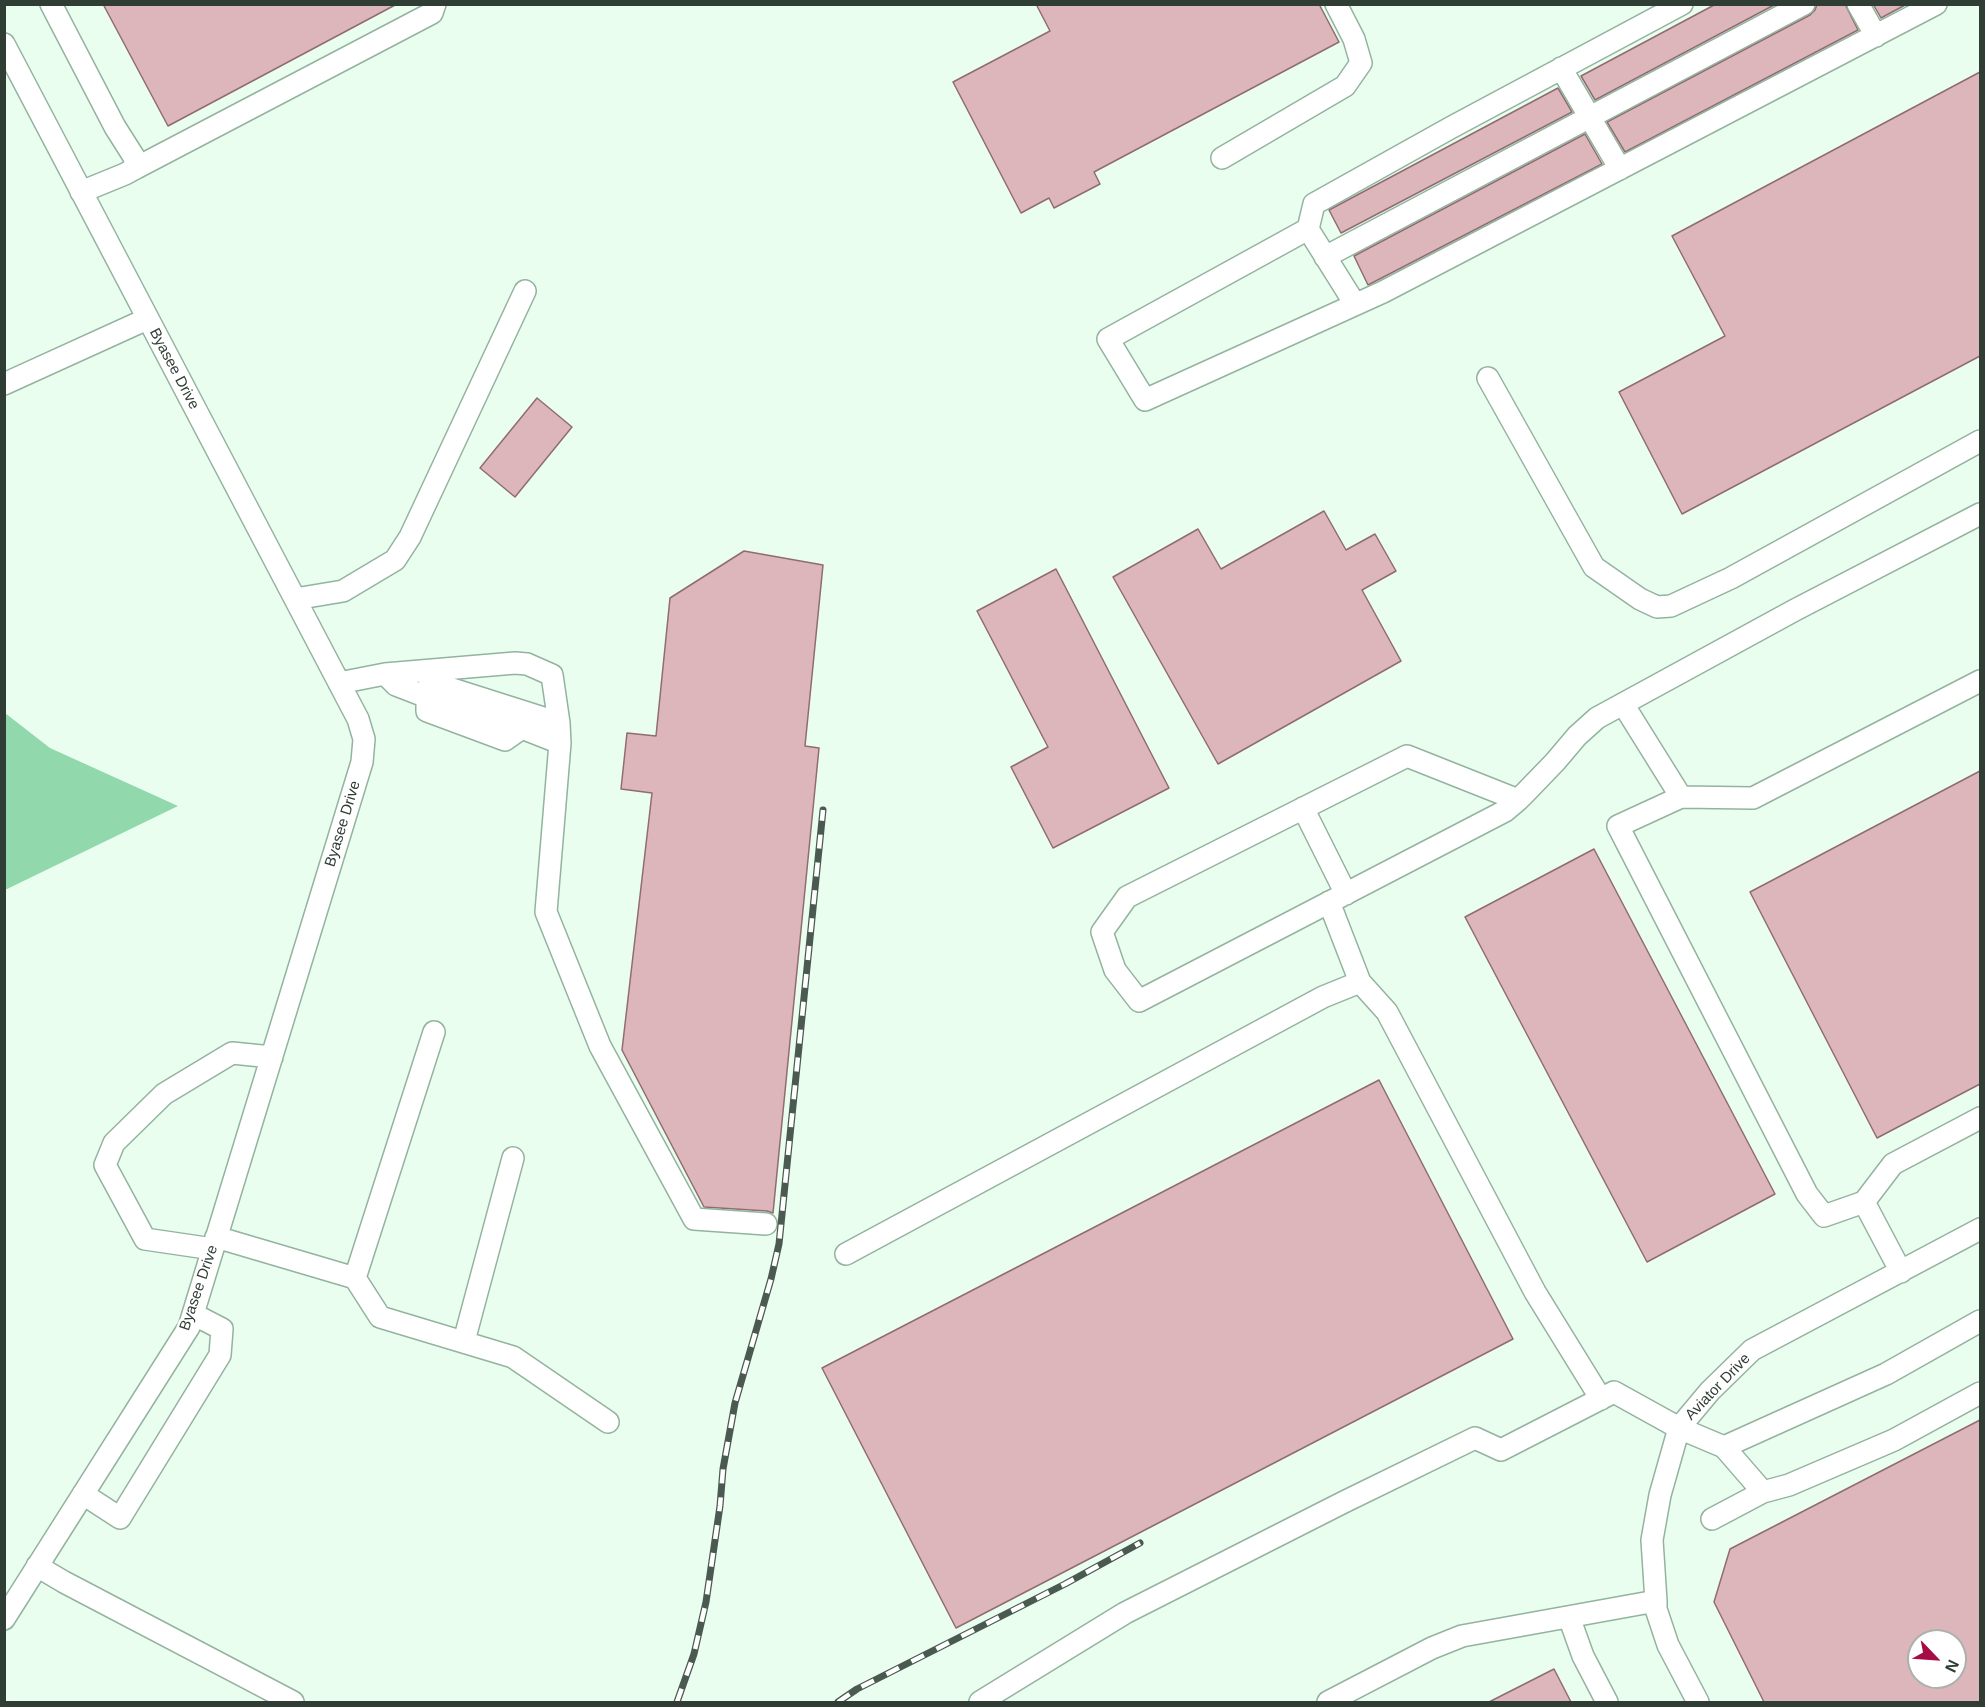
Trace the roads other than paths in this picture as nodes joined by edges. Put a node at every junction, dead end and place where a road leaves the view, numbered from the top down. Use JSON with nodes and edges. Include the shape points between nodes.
{"nodes":[{"id":1,"x":51,"y":4,"type":"edge"},
{"id":2,"x":435,"y":4,"type":"edge"},
{"id":3,"x":1336,"y":4,"type":"edge"},
{"id":4,"x":1682,"y":4,"type":"edge"},
{"id":5,"x":1804,"y":4,"type":"edge"},
{"id":6,"x":1858,"y":4,"type":"edge"},
{"id":7,"x":1936,"y":4,"type":"edge"},
{"id":8,"x":1876,"y":36,"type":"junction"},
{"id":9,"x":4,"y":44,"type":"edge"},
{"id":10,"x":1562,"y":68,"type":"junction"},
{"id":11,"x":1591,"y":117,"type":"junction"},
{"id":12,"x":1222,"y":158,"type":"dead end"},
{"id":13,"x":136,"y":168,"type":"junction"},
{"id":14,"x":1620,"y":169,"type":"junction"},
{"id":15,"x":81,"y":192,"type":"junction"},
{"id":16,"x":1308,"y":229,"type":"junction"},
{"id":17,"x":1326,"y":257,"type":"junction"},
{"id":18,"x":525,"y":291,"type":"dead end"},
{"id":19,"x":1356,"y":304,"type":"junction"},
{"id":20,"x":147,"y":318,"type":"junction"},
{"id":21,"x":1488,"y":378,"type":"dead end"},
{"id":22,"x":4,"y":384,"type":"edge"},
{"id":23,"x":1980,"y":441,"type":"edge"},
{"id":24,"x":1980,"y":514,"type":"edge"},
{"id":25,"x":295,"y":599,"type":"junction"},
{"id":26,"x":385,"y":674,"type":"junction"},
{"id":27,"x":1980,"y":681,"type":"edge"},
{"id":28,"x":339,"y":683,"type":"junction"},
{"id":29,"x":427,"y":697,"type":"junction"},
{"id":30,"x":1623,"y":704,"type":"junction"},
{"id":31,"x":560,"y":733,"type":"junction"},
{"id":32,"x":1681,"y":796,"type":"junction"},
{"id":33,"x":1518,"y":800,"type":"junction"},
{"id":34,"x":1303,"y":808,"type":"junction"},
{"id":35,"x":1337,"y":898,"type":"junction"},
{"id":36,"x":1360,"y":982,"type":"junction"},
{"id":37,"x":434,"y":1032,"type":"dead end"},
{"id":38,"x":272,"y":1057,"type":"junction"},
{"id":39,"x":1980,"y":1118,"type":"edge"},
{"id":40,"x":513,"y":1158,"type":"dead end"},
{"id":41,"x":1864,"y":1202,"type":"junction"},
{"id":42,"x":766,"y":1224,"type":"dead end"},
{"id":43,"x":1980,"y":1229,"type":"edge"},
{"id":44,"x":215,"y":1243,"type":"junction"},
{"id":45,"x":846,"y":1254,"type":"dead end"},
{"id":46,"x":1901,"y":1272,"type":"junction"},
{"id":47,"x":355,"y":1278,"type":"junction"},
{"id":48,"x":193,"y":1314,"type":"junction"},
{"id":49,"x":1980,"y":1321,"type":"edge"},
{"id":50,"x":464,"y":1341,"type":"junction"},
{"id":51,"x":1980,"y":1393,"type":"edge"},
{"id":52,"x":1601,"y":1398,"type":"junction"},
{"id":53,"x":608,"y":1422,"type":"dead end"},
{"id":54,"x":1679,"y":1428,"type":"junction"},
{"id":55,"x":1724,"y":1447,"type":"junction"},
{"id":56,"x":1763,"y":1492,"type":"junction"},
{"id":57,"x":83,"y":1494,"type":"junction"},
{"id":58,"x":1712,"y":1519,"type":"dead end"},
{"id":59,"x":37,"y":1566,"type":"junction"},
{"id":60,"x":1656,"y":1601,"type":"junction"},
{"id":61,"x":1569,"y":1617,"type":"junction"},
{"id":62,"x":4,"y":1619,"type":"edge"},
{"id":63,"x":293,"y":1702,"type":"edge"},
{"id":64,"x":980,"y":1702,"type":"edge"},
{"id":65,"x":1328,"y":1702,"type":"edge"},
{"id":66,"x":1607,"y":1702,"type":"edge"},
{"id":67,"x":1698,"y":1702,"type":"edge"}],
"edges":[{"from":1,"to":13,"type":"street","via":[[134,157]]},
{"from":2,"to":13,"type":"street","via":[[432,13]]},
{"from":3,"to":12,"type":"street","via":[[1361,63],[1345,87]]},
{"from":4,"to":10,"type":"street"},
{"from":5,"to":11,"type":"street"},
{"from":6,"to":8,"type":"street"},
{"from":7,"to":8,"type":"street"},
{"from":8,"to":14,"type":"street"},
{"from":9,"to":15,"type":"street","name":"Byasee Drive"},
{"from":10,"to":11,"type":"street"},
{"from":10,"to":16,"type":"street","via":[[1314,204]]},
{"from":11,"to":14,"type":"street"},
{"from":11,"to":17,"type":"street"},
{"from":13,"to":15,"type":"street"},
{"from":14,"to":19,"type":"street"},
{"from":15,"to":20,"type":"street","name":"Byasee Drive"},
{"from":16,"to":17,"type":"street"},
{"from":16,"to":19,"type":"street","via":[[1108,339],[1145,400]]},
{"from":17,"to":19,"type":"street"},
{"from":18,"to":25,"type":"street","via":[[410,537],[395,561],[344,591]]},
{"from":20,"to":22,"type":"street"},
{"from":20,"to":25,"type":"street","name":"Byasee Drive"},
{"from":21,"to":23,"type":"street","via":[[1594,567],[1657,607],[1671,606],[1731,578]]},
{"from":24,"to":30,"type":"street"},
{"from":25,"to":28,"type":"street","name":"Byasee Drive"},
{"from":26,"to":28,"type":"street"},
{"from":26,"to":29,"type":"street","via":[[396,685]]},
{"from":26,"to":31,"type":"street","via":[[527,664],[552,675]]},
{"from":27,"to":32,"type":"street","via":[[1753,798]]},
{"from":28,"to":38,"type":"street","name":"Byasee Drive","via":[[358,719],[364,740],[362,762]]},
{"from":29,"to":31,"type":"street","via":[[522,728]]},
{"from":29,"to":31,"type":"street","via":[[430,682]]},
{"from":30,"to":32,"type":"street"},
{"from":30,"to":33,"type":"street","via":[[1597,718],[1577,736]]},
{"from":31,"to":42,"type":"street","via":[[546,912],[600,1046],[694,1219]]},
{"from":32,"to":41,"type":"street","via":[[1618,826],[1807,1194],[1824,1216]]},
{"from":33,"to":34,"type":"street","via":[[1407,756]]},
{"from":33,"to":35,"type":"street","via":[[1505,812]]},
{"from":34,"to":35,"type":"street"},
{"from":34,"to":35,"type":"street","via":[[1127,897],[1102,932],[1115,970],[1139,1001]]},
{"from":35,"to":36,"type":"street"},
{"from":36,"to":45,"type":"street","via":[[1323,997]]},
{"from":36,"to":52,"type":"street","via":[[1387,1012],[1535,1292]]},
{"from":37,"to":47,"type":"street"},
{"from":38,"to":44,"type":"street","name":"Byasee Drive"},
{"from":38,"to":44,"type":"street","via":[[232,1053],[164,1094],[114,1143],[105,1165],[145,1239]]},
{"from":39,"to":41,"type":"street","via":[[1893,1164]]},
{"from":40,"to":50,"type":"street"},
{"from":41,"to":46,"type":"street"},
{"from":43,"to":46,"type":"street","name":"Aviator Drive"},
{"from":44,"to":47,"type":"street"},
{"from":44,"to":48,"type":"street","name":"Byasee Drive"},
{"from":46,"to":54,"type":"street","name":"Aviator Drive","via":[[1752,1350]]},
{"from":47,"to":50,"type":"street","via":[[380,1317]]},
{"from":48,"to":57,"type":"street","name":"Byasee Drive","via":[[189,1327]]},
{"from":48,"to":57,"type":"street","via":[[222,1329],[220,1355],[214,1366],[120,1518]]},
{"from":49,"to":55,"type":"street","via":[[1886,1374]]},
{"from":50,"to":53,"type":"street","via":[[513,1357]]},
{"from":51,"to":56,"type":"street","via":[[1894,1440],[1789,1485]]},
{"from":52,"to":54,"type":"street","via":[[1614,1392]]},
{"from":52,"to":64,"type":"street","via":[[1501,1450],[1475,1438],[1354,1497],[1125,1613]]},
{"from":54,"to":55,"type":"street"},
{"from":54,"to":60,"type":"street","name":"Aviator Drive","via":[[1652,1540]]},
{"from":55,"to":56,"type":"street"},
{"from":56,"to":58,"type":"street"},
{"from":57,"to":59,"type":"street","name":"Byasee Drive"},
{"from":59,"to":62,"type":"street","name":"Byasee Drive"},
{"from":59,"to":63,"type":"street"},
{"from":60,"to":61,"type":"street"},
{"from":60,"to":67,"type":"street","name":"Aviator Drive","via":[[1668,1645]]},
{"from":61,"to":65,"type":"street","via":[[1462,1636]]},
{"from":61,"to":66,"type":"street","via":[[1583,1656]]}]}
